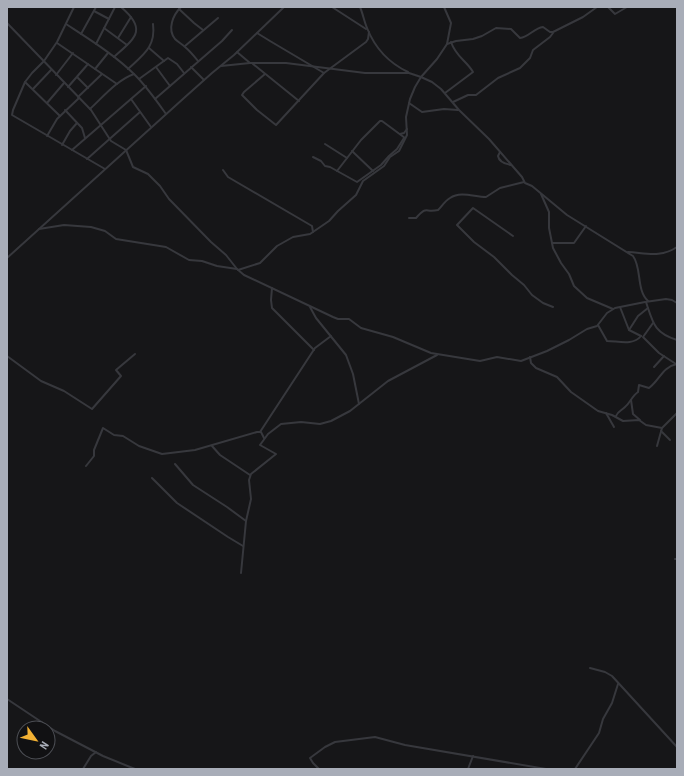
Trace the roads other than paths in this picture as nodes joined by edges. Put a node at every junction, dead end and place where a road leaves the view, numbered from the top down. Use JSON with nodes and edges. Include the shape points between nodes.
{"nodes":[{"id":1,"x":74,"y":7,"type":"edge"},
{"id":2,"x":96,"y":7,"type":"edge"},
{"id":3,"x":115,"y":7,"type":"edge"},
{"id":4,"x":121,"y":7,"type":"edge"},
{"id":5,"x":284,"y":7,"type":"edge"},
{"id":6,"x":332,"y":7,"type":"edge"},
{"id":7,"x":360,"y":7,"type":"edge"},
{"id":8,"x":444,"y":7,"type":"edge"},
{"id":9,"x":597,"y":7,"type":"edge"},
{"id":10,"x":608,"y":7,"type":"edge"},
{"id":11,"x":627,"y":7,"type":"edge"},
{"id":12,"x":180,"y":8,"type":"edge"},
{"id":13,"x":94,"y":11,"type":"junction"},
{"id":14,"x":132,"y":16,"type":"junction"},
{"id":15,"x":218,"y":18,"type":"dead end"},
{"id":16,"x":109,"y":19,"type":"junction"},
{"id":17,"x":7,"y":23,"type":"edge"},
{"id":18,"x":66,"y":24,"type":"junction"},
{"id":19,"x":153,"y":24,"type":"dead end"},
{"id":20,"x":104,"y":28,"type":"junction"},
{"id":21,"x":203,"y":30,"type":"junction"},
{"id":22,"x":232,"y":30,"type":"dead end"},
{"id":23,"x":368,"y":31,"type":"junction"},
{"id":24,"x":257,"y":32,"type":"junction"},
{"id":25,"x":553,"y":32,"type":"junction"},
{"id":26,"x":81,"y":34,"type":"junction"},
{"id":27,"x":118,"y":38,"type":"junction"},
{"id":28,"x":57,"y":42,"type":"junction"},
{"id":29,"x":451,"y":42,"type":"junction"},
{"id":30,"x":96,"y":44,"type":"junction"},
{"id":31,"x":447,"y":44,"type":"junction"},
{"id":32,"x":127,"y":45,"type":"junction"},
{"id":33,"x":185,"y":46,"type":"junction"},
{"id":34,"x":149,"y":48,"type":"junction"},
{"id":35,"x":237,"y":52,"type":"junction"},
{"id":36,"x":73,"y":53,"type":"junction"},
{"id":37,"x":108,"y":53,"type":"junction"},
{"id":38,"x":114,"y":58,"type":"junction"},
{"id":39,"x":44,"y":61,"type":"junction"},
{"id":40,"x":164,"y":61,"type":"junction"},
{"id":41,"x":198,"y":61,"type":"junction"},
{"id":42,"x":251,"y":63,"type":"junction"},
{"id":43,"x":88,"y":64,"type":"junction"},
{"id":44,"x":221,"y":66,"type":"junction"},
{"id":45,"x":311,"y":66,"type":"junction"},
{"id":46,"x":156,"y":67,"type":"junction"},
{"id":47,"x":191,"y":67,"type":"junction"},
{"id":48,"x":128,"y":68,"type":"junction"},
{"id":49,"x":95,"y":69,"type":"junction"},
{"id":50,"x":330,"y":69,"type":"junction"},
{"id":51,"x":51,"y":70,"type":"junction"},
{"id":52,"x":184,"y":73,"type":"junction"},
{"id":53,"x":324,"y":73,"type":"junction"},
{"id":54,"x":409,"y":73,"type":"junction"},
{"id":55,"x":102,"y":74,"type":"junction"},
{"id":56,"x":134,"y":74,"type":"junction"},
{"id":57,"x":265,"y":74,"type":"junction"},
{"id":58,"x":56,"y":75,"type":"junction"},
{"id":59,"x":78,"y":77,"type":"junction"},
{"id":60,"x":421,"y":77,"type":"junction"},
{"id":61,"x":139,"y":79,"type":"junction"},
{"id":62,"x":204,"y":80,"type":"junction"},
{"id":63,"x":25,"y":82,"type":"junction"},
{"id":64,"x":64,"y":83,"type":"junction"},
{"id":65,"x":117,"y":84,"type":"junction"},
{"id":66,"x":146,"y":86,"type":"junction"},
{"id":67,"x":170,"y":86,"type":"junction"},
{"id":68,"x":68,"y":87,"type":"junction"},
{"id":69,"x":88,"y":88,"type":"junction"},
{"id":70,"x":33,"y":90,"type":"junction"},
{"id":71,"x":444,"y":93,"type":"junction"},
{"id":72,"x":78,"y":97,"type":"junction"},
{"id":73,"x":131,"y":99,"type":"junction"},
{"id":74,"x":155,"y":99,"type":"junction"},
{"id":75,"x":299,"y":100,"type":"junction"},
{"id":76,"x":453,"y":102,"type":"junction"},
{"id":77,"x":46,"y":103,"type":"junction"},
{"id":78,"x":409,"y":103,"type":"junction"},
{"id":79,"x":90,"y":109,"type":"junction"},
{"id":80,"x":65,"y":110,"type":"junction"},
{"id":81,"x":458,"y":110,"type":"junction"},
{"id":82,"x":140,"y":112,"type":"junction"},
{"id":83,"x":166,"y":114,"type":"junction"},
{"id":84,"x":60,"y":116,"type":"junction"},
{"id":85,"x":78,"y":123,"type":"junction"},
{"id":86,"x":101,"y":125,"type":"junction"},
{"id":87,"x":151,"y":128,"type":"junction"},
{"id":88,"x":407,"y":129,"type":"junction"},
{"id":89,"x":400,"y":134,"type":"junction"},
{"id":90,"x":47,"y":136,"type":"junction"},
{"id":91,"x":85,"y":138,"type":"junction"},
{"id":92,"x":405,"y":138,"type":"junction"},
{"id":93,"x":110,"y":139,"type":"junction"},
{"id":94,"x":325,"y":144,"type":"dead end"},
{"id":95,"x":62,"y":145,"type":"junction"},
{"id":96,"x":72,"y":150,"type":"junction"},
{"id":97,"x":126,"y":150,"type":"junction"},
{"id":98,"x":352,"y":151,"type":"junction"},
{"id":99,"x":500,"y":152,"type":"junction"},
{"id":100,"x":313,"y":157,"type":"dead end"},
{"id":101,"x":347,"y":158,"type":"junction"},
{"id":102,"x":87,"y":159,"type":"junction"},
{"id":103,"x":511,"y":165,"type":"junction"},
{"id":104,"x":105,"y":169,"type":"junction"},
{"id":105,"x":223,"y":170,"type":"dead end"},
{"id":106,"x":337,"y":171,"type":"junction"},
{"id":107,"x":373,"y":171,"type":"junction"},
{"id":108,"x":524,"y":182,"type":"junction"},
{"id":109,"x":540,"y":193,"type":"junction"},
{"id":110,"x":409,"y":218,"type":"dead end"},
{"id":111,"x":586,"y":226,"type":"junction"},
{"id":112,"x":39,"y":229,"type":"junction"},
{"id":113,"x":313,"y":232,"type":"junction"},
{"id":114,"x":513,"y":236,"type":"dead end"},
{"id":115,"x":552,"y":243,"type":"junction"},
{"id":116,"x":677,"y":247,"type":"edge"},
{"id":117,"x":627,"y":252,"type":"junction"},
{"id":118,"x":7,"y":258,"type":"edge"},
{"id":119,"x":237,"y":270,"type":"junction"},
{"id":120,"x":272,"y":288,"type":"junction"},
{"id":121,"x":649,"y":301,"type":"junction"},
{"id":122,"x":645,"y":302,"type":"junction"},
{"id":123,"x":677,"y":303,"type":"edge"},
{"id":124,"x":309,"y":306,"type":"junction"},
{"id":125,"x":553,"y":307,"type":"dead end"},
{"id":126,"x":620,"y":307,"type":"junction"},
{"id":127,"x":648,"y":308,"type":"junction"},
{"id":128,"x":613,"y":309,"type":"junction"},
{"id":129,"x":652,"y":323,"type":"junction"},
{"id":130,"x":598,"y":325,"type":"junction"},
{"id":131,"x":629,"y":330,"type":"junction"},
{"id":132,"x":331,"y":336,"type":"junction"},
{"id":133,"x":642,"y":337,"type":"junction"},
{"id":134,"x":677,"y":340,"type":"edge"},
{"id":135,"x":314,"y":350,"type":"junction"},
{"id":136,"x":135,"y":354,"type":"dead end"},
{"id":137,"x":438,"y":354,"type":"junction"},
{"id":138,"x":7,"y":356,"type":"edge"},
{"id":139,"x":664,"y":356,"type":"junction"},
{"id":140,"x":530,"y":357,"type":"junction"},
{"id":141,"x":677,"y":364,"type":"edge"},
{"id":142,"x":654,"y":367,"type":"dead end"},
{"id":143,"x":631,"y":400,"type":"junction"},
{"id":144,"x":359,"y":404,"type":"junction"},
{"id":145,"x":606,"y":413,"type":"junction"},
{"id":146,"x":677,"y":413,"type":"edge"},
{"id":147,"x":616,"y":416,"type":"junction"},
{"id":148,"x":641,"y":421,"type":"junction"},
{"id":149,"x":614,"y":427,"type":"dead end"},
{"id":150,"x":662,"y":428,"type":"junction"},
{"id":151,"x":661,"y":431,"type":"junction"},
{"id":152,"x":260,"y":432,"type":"junction"},
{"id":153,"x":264,"y":438,"type":"junction"},
{"id":154,"x":670,"y":440,"type":"dead end"},
{"id":155,"x":211,"y":445,"type":"junction"},
{"id":156,"x":657,"y":446,"type":"dead end"},
{"id":157,"x":175,"y":464,"type":"dead end"},
{"id":158,"x":86,"y":466,"type":"dead end"},
{"id":159,"x":250,"y":475,"type":"junction"},
{"id":160,"x":152,"y":478,"type":"dead end"},
{"id":161,"x":246,"y":521,"type":"junction"},
{"id":162,"x":244,"y":546,"type":"junction"},
{"id":163,"x":241,"y":573,"type":"dead end"},
{"id":164,"x":590,"y":668,"type":"dead end"},
{"id":165,"x":618,"y":684,"type":"junction"},
{"id":166,"x":7,"y":699,"type":"edge"},
{"id":167,"x":677,"y":747,"type":"edge"},
{"id":168,"x":92,"y":750,"type":"junction"},
{"id":169,"x":96,"y":752,"type":"junction"},
{"id":170,"x":92,"y":754,"type":"junction"},
{"id":171,"x":473,"y":756,"type":"junction"},
{"id":172,"x":126,"y":766,"type":"junction"},
{"id":173,"x":83,"y":769,"type":"edge"},
{"id":174,"x":125,"y":769,"type":"edge"},
{"id":175,"x":135,"y":769,"type":"edge"},
{"id":176,"x":319,"y":769,"type":"edge"},
{"id":177,"x":468,"y":769,"type":"edge"},
{"id":178,"x":546,"y":769,"type":"edge"},
{"id":179,"x":574,"y":769,"type":"edge"}],
"edges":[{"from":1,"to":18,"type":"street"},
{"from":2,"to":13,"type":"street"},
{"from":3,"to":16,"type":"street"},
{"from":4,"to":14,"type":"street"},
{"from":5,"to":24,"type":"street"},
{"from":6,"to":23,"type":"street"},
{"from":7,"to":23,"type":"street"},
{"from":8,"to":31,"type":"street","via":[[451,23]]},
{"from":9,"to":25,"type":"street"},
{"from":10,"to":11,"type":"street","via":[[615,14]]},
{"from":12,"to":21,"type":"street"},
{"from":12,"to":33,"type":"street","via":[[173,16],[172,29],[175,38]]},
{"from":13,"to":16,"type":"street"},
{"from":13,"to":26,"type":"street"},
{"from":14,"to":27,"type":"street"},
{"from":14,"to":32,"type":"street","via":[[136,33]]},
{"from":15,"to":21,"type":"street"},
{"from":16,"to":20,"type":"street"},
{"from":17,"to":39,"type":"street"},
{"from":18,"to":26,"type":"street"},
{"from":18,"to":28,"type":"street"},
{"from":19,"to":34,"type":"street","via":[[154,35]]},
{"from":20,"to":27,"type":"street"},
{"from":20,"to":30,"type":"street"},
{"from":21,"to":33,"type":"street"},
{"from":22,"to":41,"type":"street"},
{"from":23,"to":50,"type":"street","via":[[366,42]]},
{"from":23,"to":54,"type":"street","via":[[387,59]]},
{"from":24,"to":35,"type":"street"},
{"from":24,"to":45,"type":"street"},
{"from":25,"to":29,"type":"street","via":[[540,28],[520,38],[511,28],[498,27],[477,37]]},
{"from":25,"to":76,"type":"street","via":[[533,50],[530,58],[520,68],[498,78],[476,95],[468,95]]},
{"from":26,"to":30,"type":"street"},
{"from":27,"to":32,"type":"street"},
{"from":28,"to":36,"type":"street"},
{"from":28,"to":39,"type":"street"},
{"from":29,"to":31,"type":"street"},
{"from":29,"to":71,"type":"street","via":[[456,53],[473,72]]},
{"from":30,"to":37,"type":"street"},
{"from":31,"to":60,"type":"street"},
{"from":32,"to":38,"type":"street"},
{"from":33,"to":41,"type":"street"},
{"from":34,"to":40,"type":"street"},
{"from":34,"to":48,"type":"street"},
{"from":35,"to":42,"type":"street"},
{"from":35,"to":44,"type":"street"},
{"from":36,"to":43,"type":"street"},
{"from":36,"to":58,"type":"street"},
{"from":37,"to":38,"type":"street"},
{"from":37,"to":49,"type":"street"},
{"from":38,"to":48,"type":"street"},
{"from":39,"to":51,"type":"street"},
{"from":39,"to":63,"type":"street"},
{"from":40,"to":46,"type":"street"},
{"from":40,"to":52,"type":"street","via":[[170,58]]},
{"from":41,"to":47,"type":"street"},
{"from":42,"to":44,"type":"street"},
{"from":42,"to":45,"type":"street"},
{"from":42,"to":57,"type":"street"},
{"from":43,"to":49,"type":"street"},
{"from":43,"to":59,"type":"street"},
{"from":44,"to":62,"type":"street"},
{"from":45,"to":50,"type":"street"},
{"from":45,"to":53,"type":"street"},
{"from":46,"to":61,"type":"street"},
{"from":46,"to":67,"type":"street"},
{"from":47,"to":52,"type":"street"},
{"from":47,"to":62,"type":"street"},
{"from":48,"to":56,"type":"street"},
{"from":49,"to":55,"type":"street"},
{"from":50,"to":53,"type":"street"},
{"from":50,"to":54,"type":"street","via":[[375,74]]},
{"from":51,"to":58,"type":"street"},
{"from":51,"to":70,"type":"street"},
{"from":52,"to":67,"type":"street"},
{"from":53,"to":75,"type":"street"},
{"from":54,"to":60,"type":"street"},
{"from":55,"to":65,"type":"street"},
{"from":55,"to":69,"type":"street"},
{"from":56,"to":61,"type":"street"},
{"from":56,"to":65,"type":"street"},
{"from":57,"to":75,"type":"street"},
{"from":57,"to":75,"type":"street","via":[[242,95],[269,120],[278,124]]},
{"from":58,"to":64,"type":"street"},
{"from":59,"to":68,"type":"street"},
{"from":59,"to":69,"type":"street"},
{"from":60,"to":71,"type":"street","via":[[432,82]]},
{"from":60,"to":78,"type":"street"},
{"from":61,"to":66,"type":"street"},
{"from":62,"to":83,"type":"street"},
{"from":63,"to":70,"type":"street"},
{"from":63,"to":90,"type":"street","via":[[12,115]]},
{"from":64,"to":68,"type":"street"},
{"from":64,"to":77,"type":"street"},
{"from":65,"to":79,"type":"street"},
{"from":66,"to":73,"type":"street"},
{"from":66,"to":74,"type":"street"},
{"from":67,"to":74,"type":"street"},
{"from":68,"to":72,"type":"street"},
{"from":69,"to":72,"type":"street"},
{"from":70,"to":77,"type":"street"},
{"from":71,"to":76,"type":"street"},
{"from":72,"to":79,"type":"street"},
{"from":72,"to":80,"type":"street"},
{"from":73,"to":82,"type":"street"},
{"from":73,"to":86,"type":"street"},
{"from":74,"to":83,"type":"street"},
{"from":76,"to":81,"type":"street"},
{"from":77,"to":84,"type":"street"},
{"from":78,"to":81,"type":"street","via":[[424,113]]},
{"from":78,"to":88,"type":"street"},
{"from":79,"to":86,"type":"street"},
{"from":80,"to":84,"type":"street"},
{"from":80,"to":85,"type":"street"},
{"from":81,"to":99,"type":"street","via":[[490,139]]},
{"from":82,"to":87,"type":"street"},
{"from":82,"to":93,"type":"street"},
{"from":83,"to":87,"type":"street"},
{"from":84,"to":90,"type":"street"},
{"from":85,"to":91,"type":"street"},
{"from":85,"to":95,"type":"street"},
{"from":86,"to":91,"type":"street"},
{"from":86,"to":93,"type":"street"},
{"from":87,"to":97,"type":"street"},
{"from":88,"to":89,"type":"street"},
{"from":88,"to":92,"type":"street"},
{"from":89,"to":92,"type":"street"},
{"from":89,"to":98,"type":"street","via":[[380,121]]},
{"from":90,"to":95,"type":"street"},
{"from":91,"to":96,"type":"street"},
{"from":92,"to":107,"type":"street","via":[[396,151]]},
{"from":92,"to":113,"type":"street","via":[[399,151],[390,157],[384,166],[361,182],[358,192],[350,201]]},
{"from":93,"to":97,"type":"street"},
{"from":93,"to":102,"type":"street"},
{"from":94,"to":101,"type":"street"},
{"from":95,"to":96,"type":"street"},
{"from":96,"to":102,"type":"street"},
{"from":97,"to":104,"type":"street"},
{"from":97,"to":119,"type":"street","via":[[133,167],[148,174],[157,182],[169,199],[226,255]]},
{"from":98,"to":101,"type":"street"},
{"from":98,"to":107,"type":"street"},
{"from":99,"to":103,"type":"street"},
{"from":99,"to":103,"type":"street","via":[[500,160]]},
{"from":100,"to":106,"type":"street"},
{"from":101,"to":106,"type":"street"},
{"from":102,"to":104,"type":"street"},
{"from":103,"to":108,"type":"street"},
{"from":104,"to":112,"type":"street"},
{"from":105,"to":113,"type":"street","via":[[228,177],[312,226]]},
{"from":106,"to":107,"type":"street","via":[[357,182]]},
{"from":108,"to":109,"type":"street"},
{"from":108,"to":110,"type":"street","via":[[500,188],[486,197],[463,194],[454,196],[438,210],[424,210],[416,218]]},
{"from":109,"to":111,"type":"street","via":[[567,215]]},
{"from":109,"to":115,"type":"street","via":[[549,212]]},
{"from":111,"to":115,"type":"street","via":[[574,243]]},
{"from":111,"to":117,"type":"street"},
{"from":112,"to":118,"type":"street"},
{"from":112,"to":119,"type":"street","via":[[64,225],[91,227],[105,231],[116,239],[166,247],[189,260]]},
{"from":113,"to":119,"type":"street","via":[[277,246],[260,263]]},
{"from":114,"to":125,"type":"street","via":[[473,208],[457,226],[494,257],[533,296]]},
{"from":115,"to":128,"type":"street","via":[[574,286],[587,298]]},
{"from":116,"to":117,"type":"street","via":[[664,253]]},
{"from":117,"to":121,"type":"street","via":[[633,256],[644,297]]},
{"from":119,"to":120,"type":"street"},
{"from":120,"to":124,"type":"street"},
{"from":120,"to":135,"type":"street","via":[[272,308]]},
{"from":121,"to":122,"type":"street"},
{"from":121,"to":123,"type":"street","via":[[670,299]]},
{"from":122,"to":126,"type":"street"},
{"from":122,"to":127,"type":"street"},
{"from":124,"to":132,"type":"street"},
{"from":124,"to":137,"type":"street","via":[[338,319],[349,319],[361,328]]},
{"from":126,"to":128,"type":"street"},
{"from":126,"to":131,"type":"street"},
{"from":127,"to":129,"type":"street"},
{"from":127,"to":131,"type":"street","via":[[638,316]]},
{"from":128,"to":130,"type":"street"},
{"from":129,"to":133,"type":"street"},
{"from":129,"to":134,"type":"street","via":[[661,333]]},
{"from":130,"to":133,"type":"street","via":[[607,341],[629,342]]},
{"from":130,"to":140,"type":"street"},
{"from":131,"to":133,"type":"street"},
{"from":132,"to":135,"type":"street"},
{"from":132,"to":144,"type":"street","via":[[346,356],[353,374]]},
{"from":133,"to":139,"type":"street"},
{"from":135,"to":152,"type":"street"},
{"from":136,"to":138,"type":"street","via":[[116,370],[121,376],[92,409],[64,391],[41,381]]},
{"from":137,"to":140,"type":"street","via":[[480,361],[497,357],[521,361]]},
{"from":137,"to":144,"type":"street","via":[[388,381]]},
{"from":139,"to":141,"type":"street"},
{"from":139,"to":142,"type":"street"},
{"from":140,"to":145,"type":"street","via":[[536,368],[557,377],[580,399],[598,411]]},
{"from":141,"to":143,"type":"street","via":[[663,371],[649,388],[639,385],[638,392]]},
{"from":143,"to":147,"type":"street"},
{"from":143,"to":148,"type":"street","via":[[633,414]]},
{"from":144,"to":153,"type":"street","via":[[326,423],[281,424]]},
{"from":145,"to":147,"type":"street"},
{"from":145,"to":149,"type":"street"},
{"from":146,"to":150,"type":"street"},
{"from":147,"to":148,"type":"street","via":[[623,421]]},
{"from":148,"to":150,"type":"street"},
{"from":150,"to":151,"type":"street"},
{"from":151,"to":154,"type":"street"},
{"from":151,"to":156,"type":"street"},
{"from":152,"to":153,"type":"street"},
{"from":152,"to":155,"type":"street"},
{"from":153,"to":159,"type":"street","via":[[260,445],[276,454]]},
{"from":155,"to":158,"type":"street","via":[[195,450],[162,454],[103,428],[94,456]]},
{"from":155,"to":159,"type":"street"},
{"from":157,"to":161,"type":"street","via":[[193,485]]},
{"from":159,"to":161,"type":"street","via":[[251,499]]},
{"from":160,"to":162,"type":"street","via":[[177,503]]},
{"from":161,"to":162,"type":"street"},
{"from":162,"to":163,"type":"street"},
{"from":164,"to":165,"type":"street","via":[[608,674]]},
{"from":165,"to":167,"type":"street"},
{"from":165,"to":179,"type":"street","via":[[599,733]]},
{"from":166,"to":168,"type":"street","via":[[43,724]]},
{"from":168,"to":169,"type":"street"},
{"from":168,"to":170,"type":"street"},
{"from":169,"to":170,"type":"street"},
{"from":169,"to":172,"type":"street"},
{"from":170,"to":173,"type":"street"},
{"from":171,"to":176,"type":"street","via":[[370,737],[335,742],[325,747],[310,758]]},
{"from":171,"to":177,"type":"street"},
{"from":171,"to":178,"type":"street"},
{"from":172,"to":174,"type":"street"},
{"from":172,"to":175,"type":"street"}]}
